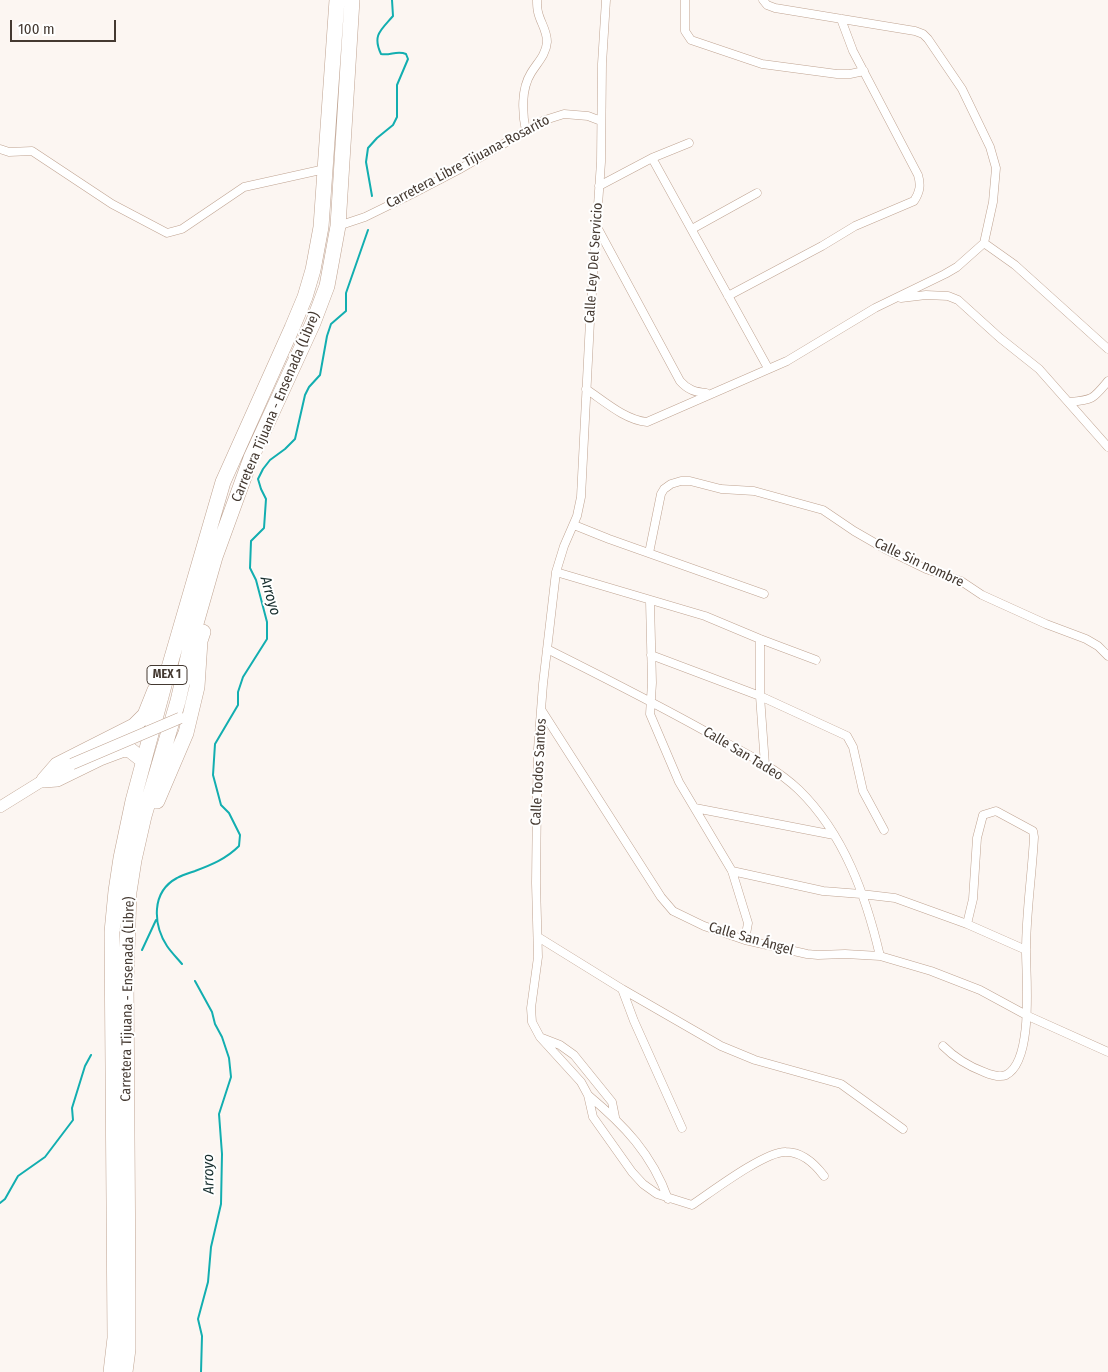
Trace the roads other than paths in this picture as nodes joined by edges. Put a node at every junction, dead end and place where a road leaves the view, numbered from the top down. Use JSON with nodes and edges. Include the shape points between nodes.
{"nodes":[{"id":1,"x":337,"y":0,"type":"edge"},
{"id":2,"x":352,"y":0,"type":"edge"},
{"id":3,"x":530,"y":0,"type":"edge"},
{"id":4,"x":537,"y":0,"type":"edge"},
{"id":5,"x":606,"y":0,"type":"edge"},
{"id":6,"x":684,"y":0,"type":"edge"},
{"id":7,"x":763,"y":0,"type":"edge"},
{"id":8,"x":537,"y":11,"type":"junction"},
{"id":9,"x":841,"y":19,"type":"junction"},
{"id":10,"x":864,"y":71,"type":"junction"},
{"id":11,"x":601,"y":121,"type":"junction"},
{"id":12,"x":526,"y":131,"type":"junction"},
{"id":13,"x":688,"y":143,"type":"dead end"},
{"id":14,"x":0,"y":149,"type":"edge"},
{"id":15,"x":652,"y":158,"type":"junction"},
{"id":16,"x":325,"y":169,"type":"junction"},
{"id":17,"x":599,"y":186,"type":"junction"},
{"id":18,"x":757,"y":193,"type":"dead end"},
{"id":19,"x":338,"y":226,"type":"junction"},
{"id":20,"x":596,"y":227,"type":"junction"},
{"id":21,"x":692,"y":229,"type":"junction"},
{"id":22,"x":984,"y":243,"type":"junction"},
{"id":23,"x":728,"y":296,"type":"junction"},
{"id":24,"x":896,"y":298,"type":"junction"},
{"id":25,"x":1108,"y":349,"type":"edge"},
{"id":26,"x":768,"y":368,"type":"junction"},
{"id":27,"x":1108,"y":381,"type":"edge"},
{"id":28,"x":586,"y":390,"type":"junction"},
{"id":29,"x":710,"y":393,"type":"junction"},
{"id":30,"x":1070,"y":402,"type":"junction"},
{"id":31,"x":1108,"y":447,"type":"edge"},
{"id":32,"x":574,"y":525,"type":"junction"},
{"id":33,"x":649,"y":553,"type":"junction"},
{"id":34,"x":215,"y":557,"type":"junction"},
{"id":35,"x":556,"y":572,"type":"junction"},
{"id":36,"x":764,"y":594,"type":"dead end"},
{"id":37,"x":650,"y":601,"type":"junction"},
{"id":38,"x":760,"y":640,"type":"junction"},
{"id":39,"x":547,"y":648,"type":"junction"},
{"id":40,"x":651,"y":655,"type":"junction"},
{"id":41,"x":1108,"y":656,"type":"edge"},
{"id":42,"x":816,"y":660,"type":"dead end"},
{"id":43,"x":166,"y":678,"type":"junction"},
{"id":44,"x":760,"y":696,"type":"junction"},
{"id":45,"x":650,"y":700,"type":"junction"},
{"id":46,"x":542,"y":711,"type":"junction"},
{"id":47,"x":185,"y":717,"type":"junction"},
{"id":48,"x":144,"y":761,"type":"junction"},
{"id":49,"x":765,"y":765,"type":"junction"},
{"id":50,"x":44,"y":780,"type":"junction"},
{"id":51,"x":0,"y":807,"type":"edge"},
{"id":52,"x":695,"y":808,"type":"junction"},
{"id":53,"x":884,"y":830,"type":"dead end"},
{"id":54,"x":834,"y":835,"type":"junction"},
{"id":55,"x":134,"y":860,"type":"junction"},
{"id":56,"x":732,"y":871,"type":"junction"},
{"id":57,"x":861,"y":894,"type":"junction"},
{"id":58,"x":967,"y":924,"type":"junction"},
{"id":59,"x":538,"y":937,"type":"junction"},
{"id":60,"x":745,"y":940,"type":"junction"},
{"id":61,"x":1026,"y":950,"type":"junction"},
{"id":62,"x":880,"y":956,"type":"junction"},
{"id":63,"x":622,"y":990,"type":"junction"},
{"id":64,"x":1028,"y":1016,"type":"junction"},
{"id":65,"x":540,"y":1037,"type":"junction"},
{"id":66,"x":943,"y":1046,"type":"dead end"},
{"id":67,"x":1108,"y":1052,"type":"edge"},
{"id":68,"x":588,"y":1095,"type":"junction"},
{"id":69,"x":615,"y":1118,"type":"junction"},
{"id":70,"x":682,"y":1128,"type":"dead end"},
{"id":71,"x":902,"y":1129,"type":"dead end"},
{"id":72,"x":824,"y":1176,"type":"dead end"},
{"id":73,"x":668,"y":1199,"type":"junction"},
{"id":74,"x":111,"y":1372,"type":"edge"},
{"id":75,"x":125,"y":1372,"type":"edge"}],
"edges":[{"from":1,"to":16,"type":"highway","name":"Carretera Tijuana - Ensenada (Libre)","number":"MEX 1"},
{"from":2,"to":19,"type":"highway","name":"Carretera Tijuana - Ensenada (Libre)","number":"MEX 1"},
{"from":3,"to":8,"type":"street"},
{"from":4,"to":8,"type":"street"},
{"from":5,"to":11,"type":"street","name":"Calle Ley Del Servicio"},
{"from":6,"to":10,"type":"street","via":[[685,31],[691,40],[762,64],[837,74]]},
{"from":7,"to":9,"type":"street","via":[[775,8]]},
{"from":8,"to":12,"type":"street","via":[[546,31],[547,43],[526,86],[523,118]]},
{"from":9,"to":10,"type":"street"},
{"from":9,"to":22,"type":"street","via":[[923,34],[962,89],[990,147],[996,168]]},
{"from":10,"to":23,"type":"street","via":[[918,175],[919,193],[914,201],[855,226]]},
{"from":11,"to":12,"type":"street","name":"Carretera Libre Tijuana-Rosarito","via":[[564,114]]},
{"from":11,"to":17,"type":"street","name":"Calle Ley Del Servicio"},
{"from":12,"to":19,"type":"street","name":"Carretera Libre Tijuana-Rosarito","via":[[412,194]]},
{"from":13,"to":15,"type":"street"},
{"from":14,"to":16,"type":"street","via":[[32,151],[112,204],[167,233],[182,230],[244,187]]},
{"from":15,"to":17,"type":"street"},
{"from":15,"to":21,"type":"street"},
{"from":16,"to":43,"type":"highway","name":"Carretera Tijuana - Ensenada (Libre)","number":"MEX 1","via":[[321,227],[305,297],[223,482]]},
{"from":17,"to":20,"type":"street","name":"Calle Ley Del Servicio"},
{"from":18,"to":21,"type":"street"},
{"from":19,"to":34,"type":"highway","name":"Carretera Tijuana - Ensenada (Libre)","number":"MEX 1","via":[[329,278],[313,323],[251,458]]},
{"from":20,"to":28,"type":"street","name":"Calle Ley Del Servicio"},
{"from":20,"to":29,"type":"street","via":[[680,381],[693,391]]},
{"from":21,"to":23,"type":"street"},
{"from":22,"to":24,"type":"street","via":[[957,267]]},
{"from":22,"to":25,"type":"street","via":[[1015,265]]},
{"from":23,"to":26,"type":"street"},
{"from":24,"to":26,"type":"street","via":[[787,361]]},
{"from":24,"to":30,"type":"street","via":[[926,295],[958,300],[1039,369]]},
{"from":26,"to":29,"type":"street"},
{"from":27,"to":30,"type":"street","via":[[1090,399]]},
{"from":28,"to":29,"type":"street","via":[[639,421],[647,422]]},
{"from":28,"to":32,"type":"street","name":"Calle Ley Del Servicio","via":[[581,497]]},
{"from":30,"to":31,"type":"street"},
{"from":32,"to":33,"type":"street"},
{"from":32,"to":35,"type":"street","name":"Calle Todos Santos"},
{"from":33,"to":36,"type":"street"},
{"from":33,"to":41,"type":"street","name":"Calle Sin nombre","via":[[664,488],[690,481],[721,489],[754,491],[823,510],[854,531],[926,570],[960,580],[982,595],[1086,639]]},
{"from":34,"to":47,"type":"highway","via":[[214,587],[200,641],[198,687]]},
{"from":34,"to":55,"type":"highway","name":"Carretera Tijuana - Ensenada (Libre)","number":"MEX 1"},
{"from":35,"to":37,"type":"street"},
{"from":35,"to":39,"type":"street","name":"Calle Todos Santos"},
{"from":37,"to":38,"type":"street","via":[[705,616]]},
{"from":37,"to":40,"type":"street"},
{"from":38,"to":42,"type":"street"},
{"from":38,"to":44,"type":"street"},
{"from":39,"to":45,"type":"street","name":"Calle San Tadeo"},
{"from":39,"to":46,"type":"street","name":"Calle Todos Santos"},
{"from":40,"to":44,"type":"street"},
{"from":40,"to":45,"type":"street"},
{"from":43,"to":48,"type":"highway","name":"Carretera Tijuana - Ensenada (Libre)","number":"MEX 1"},
{"from":43,"to":50,"type":"highway","via":[[156,688],[145,716],[134,726],[57,765]]},
{"from":44,"to":49,"type":"street"},
{"from":44,"to":53,"type":"street","via":[[847,736],[853,747],[863,791]]},
{"from":45,"to":49,"type":"street","name":"Calle San Tadeo"},
{"from":45,"to":52,"type":"street","via":[[650,714],[668,758]]},
{"from":46,"to":59,"type":"street","name":"Calle Todos Santos","via":[[537,797]]},
{"from":46,"to":60,"type":"street","name":"Calle San Ángel","via":[[661,897],[673,910],[704,926]]},
{"from":47,"to":50,"type":"street","bridge":true,"via":[[72,764]]},
{"from":47,"to":55,"type":"highway","via":[[186,733],[161,792],[144,844]]},
{"from":48,"to":50,"type":"highway","via":[[124,749],[57,779]]},
{"from":48,"to":74,"type":"highway","name":"Carretera Tijuana - Ensenada (Libre)","number":"MEX 1","via":[[121,858],[112,932],[115,1338]]},
{"from":49,"to":54,"type":"street","name":"Calle San Tadeo","via":[[800,791]]},
{"from":50,"to":51,"type":"street"},
{"from":52,"to":54,"type":"street"},
{"from":52,"to":56,"type":"street"},
{"from":54,"to":57,"type":"street","name":"Calle San Tadeo","via":[[852,868]]},
{"from":55,"to":75,"type":"highway","name":"Carretera Tijuana - Ensenada (Libre)","number":"MEX 1","via":[[129,892],[126,980],[128,1349]]},
{"from":56,"to":57,"type":"street","via":[[823,891]]},
{"from":56,"to":60,"type":"street","via":[[748,923]]},
{"from":57,"to":58,"type":"street","via":[[895,898]]},
{"from":57,"to":62,"type":"street","name":"Calle San Tadeo"},
{"from":58,"to":61,"type":"street"},
{"from":58,"to":61,"type":"street","via":[[973,899],[977,838],[983,815],[996,811],[1033,831]]},
{"from":59,"to":63,"type":"street"},
{"from":59,"to":65,"type":"street","name":"Calle Todos Santos","via":[[531,1008],[532,1022]]},
{"from":60,"to":62,"type":"street","name":"Calle San Ángel","via":[[806,954]]},
{"from":61,"to":64,"type":"street"},
{"from":62,"to":64,"type":"street","name":"Calle San Ángel","via":[[980,990]]},
{"from":63,"to":70,"type":"street"},
{"from":63,"to":71,"type":"street","via":[[738,1054],[841,1084]]},
{"from":64,"to":66,"type":"street","via":[[1020,1052],[1015,1065],[1006,1074],[993,1076],[974,1069]]},
{"from":64,"to":67,"type":"street","name":"Calle San Ángel"},
{"from":65,"to":68,"type":"street"},
{"from":65,"to":69,"type":"street","via":[[574,1055],[612,1102]]},
{"from":68,"to":69,"type":"street"},
{"from":68,"to":73,"type":"street","via":[[593,1117],[623,1160],[643,1184]]},
{"from":69,"to":73,"type":"street","via":[[654,1167]]},
{"from":72,"to":73,"type":"street","via":[[806,1158],[779,1152],[734,1176],[692,1205]]}]}
